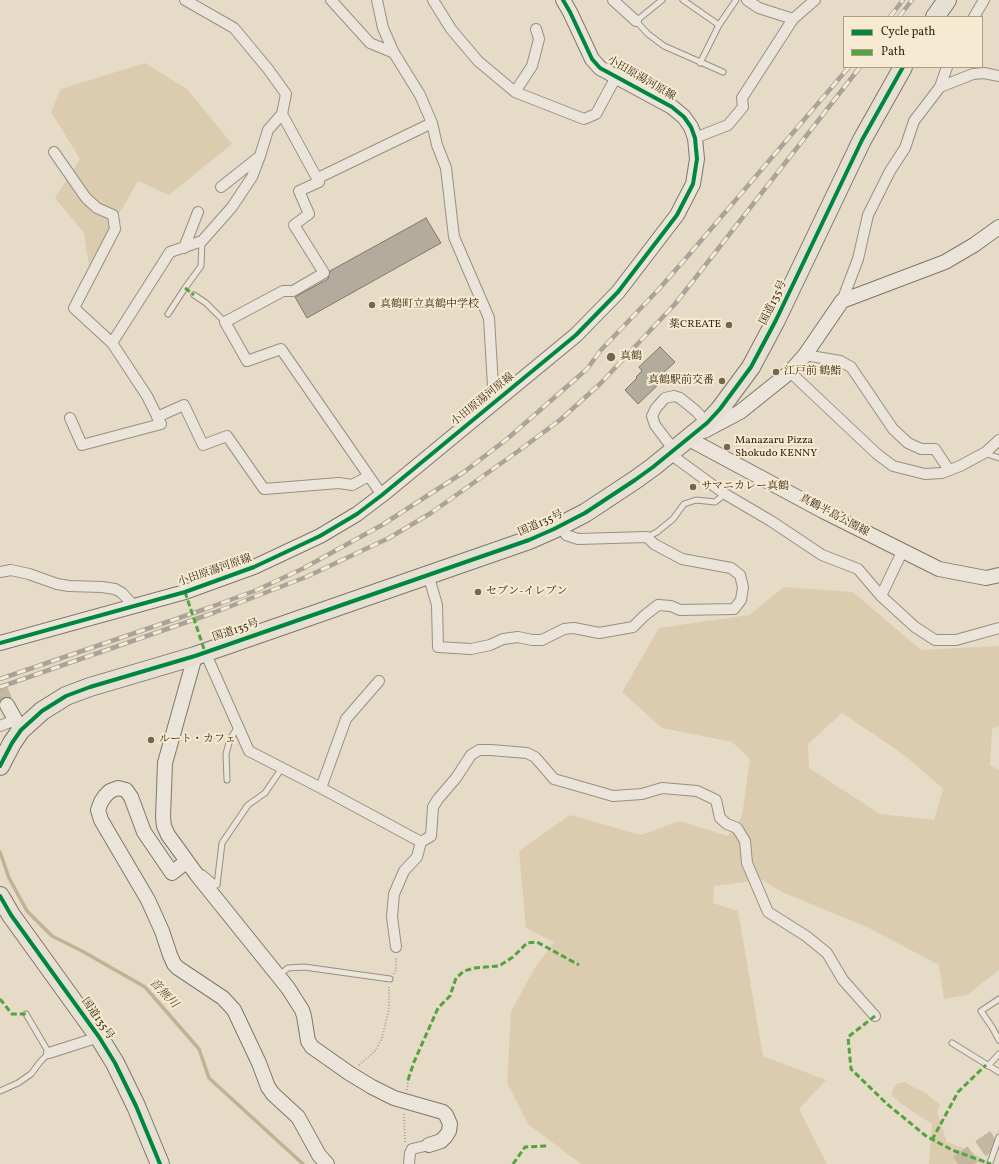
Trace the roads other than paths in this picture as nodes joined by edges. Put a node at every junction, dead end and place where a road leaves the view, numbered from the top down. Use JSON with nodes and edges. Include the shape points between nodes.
{"nodes":[{"id":1,"x":185,"y":0,"type":"edge"},
{"id":2,"x":331,"y":0,"type":"edge"},
{"id":3,"x":378,"y":0,"type":"edge"},
{"id":4,"x":434,"y":0,"type":"edge"},
{"id":5,"x":562,"y":0,"type":"edge"},
{"id":6,"x":613,"y":0,"type":"edge"},
{"id":7,"x":662,"y":0,"type":"edge"},
{"id":8,"x":683,"y":0,"type":"edge"},
{"id":9,"x":736,"y":0,"type":"edge"},
{"id":10,"x":747,"y":0,"type":"edge"},
{"id":11,"x":815,"y":0,"type":"edge"},
{"id":12,"x":947,"y":0,"type":"edge"},
{"id":13,"x":984,"y":0,"type":"edge"},
{"id":14,"x":936,"y":16,"type":"edge"},
{"id":15,"x":975,"y":16,"type":"edge"},
{"id":16,"x":793,"y":19,"type":"junction"},
{"id":17,"x":636,"y":21,"type":"junction"},
{"id":18,"x":719,"y":25,"type":"junction"},
{"id":19,"x":536,"y":30,"type":"dead end"},
{"id":20,"x":394,"y":53,"type":"junction"},
{"id":21,"x":700,"y":63,"type":"junction"},
{"id":22,"x":902,"y":68,"type":"edge"},
{"id":23,"x":947,"y":68,"type":"edge"},
{"id":24,"x":723,"y":72,"type":"dead end"},
{"id":25,"x":999,"y":76,"type":"edge"},
{"id":26,"x":616,"y":77,"type":"junction"},
{"id":27,"x":940,"y":88,"type":"junction"},
{"id":28,"x":515,"y":92,"type":"junction"},
{"id":29,"x":282,"y":114,"type":"junction"},
{"id":30,"x":432,"y":123,"type":"junction"},
{"id":31,"x":695,"y":138,"type":"junction"},
{"id":32,"x":54,"y":152,"type":"dead end"},
{"id":33,"x":260,"y":156,"type":"junction"},
{"id":34,"x":318,"y":178,"type":"junction"},
{"id":35,"x":221,"y":187,"type":"dead end"},
{"id":36,"x":198,"y":212,"type":"dead end"},
{"id":37,"x":999,"y":227,"type":"edge"},
{"id":38,"x":202,"y":242,"type":"junction"},
{"id":39,"x":184,"y":248,"type":"junction"},
{"id":40,"x":194,"y":294,"type":"dead end"},
{"id":41,"x":842,"y":301,"type":"junction"},
{"id":42,"x":168,"y":314,"type":"dead end"},
{"id":43,"x":225,"y":322,"type":"junction"},
{"id":44,"x":112,"y":343,"type":"junction"},
{"id":45,"x":805,"y":355,"type":"junction"},
{"id":46,"x":790,"y":372,"type":"junction"},
{"id":47,"x":494,"y":403,"type":"junction"},
{"id":48,"x":157,"y":417,"type":"junction"},
{"id":49,"x":70,"y":418,"type":"dead end"},
{"id":50,"x":707,"y":423,"type":"junction"},
{"id":51,"x":689,"y":439,"type":"junction"},
{"id":52,"x":999,"y":440,"type":"edge"},
{"id":53,"x":672,"y":452,"type":"junction"},
{"id":54,"x":986,"y":452,"type":"junction"},
{"id":55,"x":999,"y":458,"type":"edge"},
{"id":56,"x":949,"y":470,"type":"junction"},
{"id":57,"x":369,"y":476,"type":"junction"},
{"id":58,"x":725,"y":494,"type":"junction"},
{"id":59,"x":382,"y":495,"type":"junction"},
{"id":60,"x":562,"y":525,"type":"junction"},
{"id":61,"x":647,"y":537,"type":"junction"},
{"id":62,"x":902,"y":552,"type":"junction"},
{"id":63,"x":0,"y":572,"type":"edge"},
{"id":64,"x":428,"y":574,"type":"junction"},
{"id":65,"x":992,"y":577,"type":"edge"},
{"id":66,"x":999,"y":584,"type":"edge"},
{"id":67,"x":881,"y":596,"type":"junction"},
{"id":68,"x":134,"y":606,"type":"junction"},
{"id":69,"x":999,"y":628,"type":"edge"},
{"id":70,"x":0,"y":643,"type":"edge"},
{"id":71,"x":200,"y":654,"type":"junction"},
{"id":72,"x":379,"y":682,"type":"dead end"},
{"id":73,"x":7,"y":705,"type":"tunnel mouth"},
{"id":74,"x":18,"y":725,"type":"junction"},
{"id":75,"x":0,"y":726,"type":"edge"},
{"id":76,"x":238,"y":726,"type":"junction"},
{"id":77,"x":0,"y":766,"type":"edge"},
{"id":78,"x":282,"y":768,"type":"junction"},
{"id":79,"x":227,"y":780,"type":"dead end"},
{"id":80,"x":321,"y":788,"type":"junction"},
{"id":81,"x":420,"y":842,"type":"junction"},
{"id":82,"x":187,"y":861,"type":"junction"},
{"id":83,"x":197,"y":875,"type":"junction"},
{"id":84,"x":0,"y":897,"type":"edge"},
{"id":85,"x":396,"y":947,"type":"road end"},
{"id":86,"x":279,"y":974,"type":"junction"},
{"id":87,"x":390,"y":979,"type":"road end"},
{"id":88,"x":999,"y":999,"type":"edge"},
{"id":89,"x":26,"y":1014,"type":"dead end"},
{"id":90,"x":875,"y":1016,"type":"dead end"},
{"id":91,"x":99,"y":1038,"type":"junction"},
{"id":92,"x":999,"y":1040,"type":"edge"},
{"id":93,"x":952,"y":1043,"type":"dead end"},
{"id":94,"x":49,"y":1053,"type":"junction"},
{"id":95,"x":999,"y":1054,"type":"edge"},
{"id":96,"x":988,"y":1066,"type":"junction"},
{"id":97,"x":999,"y":1072,"type":"edge"},
{"id":98,"x":0,"y":1091,"type":"edge"},
{"id":99,"x":999,"y":1137,"type":"edge"},
{"id":100,"x":429,"y":1145,"type":"joint"},
{"id":101,"x":990,"y":1163,"type":"dead end"},
{"id":102,"x":160,"y":1164,"type":"edge"},
{"id":103,"x":328,"y":1164,"type":"edge"},
{"id":104,"x":409,"y":1164,"type":"edge"}],
"edges":[{"from":1,"to":29,"type":"street","via":[[234,28],[286,94]]},
{"from":2,"to":20,"type":"street","via":[[370,43]]},
{"from":3,"to":20,"type":"street","via":[[383,28]]},
{"from":4,"to":28,"type":"street","via":[[451,29],[478,61]]},
{"from":5,"to":26,"type":"street","name":"小田原湯河原線","via":[[592,59],[600,68]]},
{"from":6,"to":17,"type":"street"},
{"from":7,"to":17,"type":"lane"},
{"from":8,"to":18,"type":"lane"},
{"from":9,"to":18,"type":"lane"},
{"from":10,"to":16,"type":"street","via":[[759,8]]},
{"from":11,"to":16,"type":"street"},
{"from":12,"to":14,"type":"highway"},
{"from":13,"to":15,"type":"street"},
{"from":16,"to":31,"type":"street","via":[[742,98],[743,108],[728,125]]},
{"from":17,"to":21,"type":"lane","via":[[664,46]]},
{"from":18,"to":21,"type":"lane"},
{"from":19,"to":28,"type":"street","via":[[539,39],[532,66]]},
{"from":20,"to":30,"type":"street","via":[[420,95]]},
{"from":21,"to":24,"type":"lane"},
{"from":22,"to":50,"type":"highway","name":"国道135号","via":[[847,170],[761,349],[720,409]]},
{"from":23,"to":27,"type":"street"},
{"from":25,"to":27,"type":"street","via":[[973,74]]},
{"from":26,"to":28,"type":"street","via":[[596,114],[584,119]]},
{"from":26,"to":31,"type":"street","name":"小田原湯河原線","via":[[672,107],[692,127]]},
{"from":27,"to":41,"type":"street","via":[[914,121],[905,148],[890,171],[868,215],[858,259]]},
{"from":29,"to":33,"type":"street","via":[[268,130]]},
{"from":29,"to":34,"type":"street"},
{"from":30,"to":34,"type":"street"},
{"from":30,"to":47,"type":"street","via":[[446,168],[454,237],[489,318]]},
{"from":31,"to":47,"type":"street","name":"小田原湯河原線","via":[[697,159],[692,184],[677,215],[618,292],[576,335]]},
{"from":32,"to":44,"type":"street","via":[[86,198],[97,208],[113,215],[115,229],[74,308]]},
{"from":33,"to":35,"type":"street"},
{"from":33,"to":38,"type":"street","via":[[252,177],[232,207]]},
{"from":34,"to":43,"type":"street","via":[[319,182],[299,191],[309,214],[294,225],[324,273],[293,291],[283,291]]},
{"from":36,"to":39,"type":"street"},
{"from":37,"to":41,"type":"street","via":[[945,262]]},
{"from":38,"to":39,"type":"street"},
{"from":38,"to":42,"type":"lane","via":[[201,266]]},
{"from":39,"to":44,"type":"street","via":[[170,252]]},
{"from":40,"to":43,"type":"lane"},
{"from":41,"to":45,"type":"street"},
{"from":43,"to":57,"type":"street","via":[[247,361],[281,349]]},
{"from":44,"to":48,"type":"street","via":[[147,396]]},
{"from":45,"to":46,"type":"street"},
{"from":45,"to":56,"type":"street","via":[[840,361],[851,368],[893,429],[908,443],[921,449],[935,449]]},
{"from":46,"to":51,"type":"street","via":[[740,412]]},
{"from":46,"to":56,"type":"street","via":[[893,466],[926,474]]},
{"from":47,"to":59,"type":"street","name":"小田原湯河原線"},
{"from":48,"to":49,"type":"street","via":[[161,424],[82,445]]},
{"from":48,"to":57,"type":"street","via":[[184,405],[203,445],[227,436],[264,489],[339,483],[352,485]]},
{"from":50,"to":51,"type":"highway","name":"国道135号"},
{"from":50,"to":53,"type":"street","via":[[680,398],[665,398],[652,416]]},
{"from":51,"to":53,"type":"highway","name":"国道135号"},
{"from":51,"to":62,"type":"street","name":"真鶴半島公園線"},
{"from":52,"to":54,"type":"street"},
{"from":53,"to":58,"type":"street"},
{"from":53,"to":60,"type":"highway","name":"国道135号","via":[[590,510]]},
{"from":54,"to":55,"type":"lane"},
{"from":54,"to":56,"type":"street"},
{"from":57,"to":59,"type":"street"},
{"from":58,"to":61,"type":"lane","via":[[715,502],[696,500],[684,504],[673,519]]},
{"from":58,"to":67,"type":"street","via":[[822,555],[858,570]]},
{"from":59,"to":68,"type":"street","name":"小田原湯河原線","via":[[357,514],[320,536],[254,567],[185,592]]},
{"from":60,"to":61,"type":"street","via":[[566,535],[578,539]]},
{"from":60,"to":64,"type":"highway","name":"国道135号","via":[[530,540]]},
{"from":61,"to":64,"type":"street","via":[[654,544],[682,559],[731,568],[740,575],[743,587],[741,600],[734,609],[680,610],[658,605],[633,627],[599,633],[574,628],[564,629],[542,640],[518,637],[471,649],[438,647],[437,605]]},
{"from":62,"to":65,"type":"street","name":"真鶴半島公園線","via":[[939,570]]},
{"from":62,"to":67,"type":"street"},
{"from":63,"to":68,"type":"street","via":[[11,570],[69,586],[115,589]]},
{"from":64,"to":71,"type":"highway","name":"国道135号"},
{"from":65,"to":66,"type":"street","name":"真鶴半島公園線"},
{"from":67,"to":69,"type":"street","via":[[915,627],[935,640],[956,640]]},
{"from":68,"to":70,"type":"street","name":"小田原湯河原線"},
{"from":71,"to":74,"type":"highway","name":"国道135号","via":[[66,696]]},
{"from":71,"to":76,"type":"street"},
{"from":71,"to":82,"type":"street","via":[[164,763],[164,826]]},
{"from":72,"to":80,"type":"street","via":[[346,719]]},
{"from":73,"to":74,"type":"street"},
{"from":74,"to":75,"type":"street"},
{"from":74,"to":77,"type":"highway","name":"国道135号"},
{"from":76,"to":78,"type":"street","via":[[249,751]]},
{"from":76,"to":79,"type":"lane","via":[[230,739],[226,754]]},
{"from":78,"to":80,"type":"street"},
{"from":78,"to":83,"type":"lane","via":[[265,793],[248,805],[222,843],[217,885],[203,873]]},
{"from":80,"to":81,"type":"street"},
{"from":81,"to":85,"type":"street","via":[[417,857],[404,871],[394,894],[392,917]]},
{"from":81,"to":90,"type":"street","via":[[431,836],[433,807],[438,799],[471,755],[479,750],[526,753],[535,756],[554,779],[613,796],[642,794],[662,788],[697,791],[716,800],[720,818],[737,828],[745,841],[747,863],[768,912],[827,953],[843,980]]},
{"from":82,"to":83,"type":"street"},
{"from":82,"to":103,"type":"street","via":[[172,873],[144,832],[126,790],[118,788],[105,796],[98,810],[101,820],[148,900],[174,964],[222,998],[234,1010],[268,1087],[298,1117],[319,1155]]},
{"from":83,"to":86,"type":"street"},
{"from":84,"to":91,"type":"highway","name":"国道135号"},
{"from":86,"to":87,"type":"lane","via":[[288,968],[304,967]]},
{"from":86,"to":100,"type":"street","via":[[302,1010],[308,1041],[312,1047],[348,1073],[394,1098],[443,1112],[450,1124],[449,1131],[441,1141]]},
{"from":88,"to":92,"type":"lane","via":[[982,1011]]},
{"from":89,"to":94,"type":"lane"},
{"from":91,"to":94,"type":"street"},
{"from":91,"to":102,"type":"highway","name":"国道135号","via":[[128,1089]]},
{"from":93,"to":96,"type":"lane"},
{"from":94,"to":98,"type":"lane","via":[[31,1074]]},
{"from":95,"to":96,"type":"lane"},
{"from":96,"to":97,"type":"lane"},
{"from":99,"to":101,"type":"lane"},
{"from":100,"to":104,"type":"street","via":[[412,1149]]}]}
